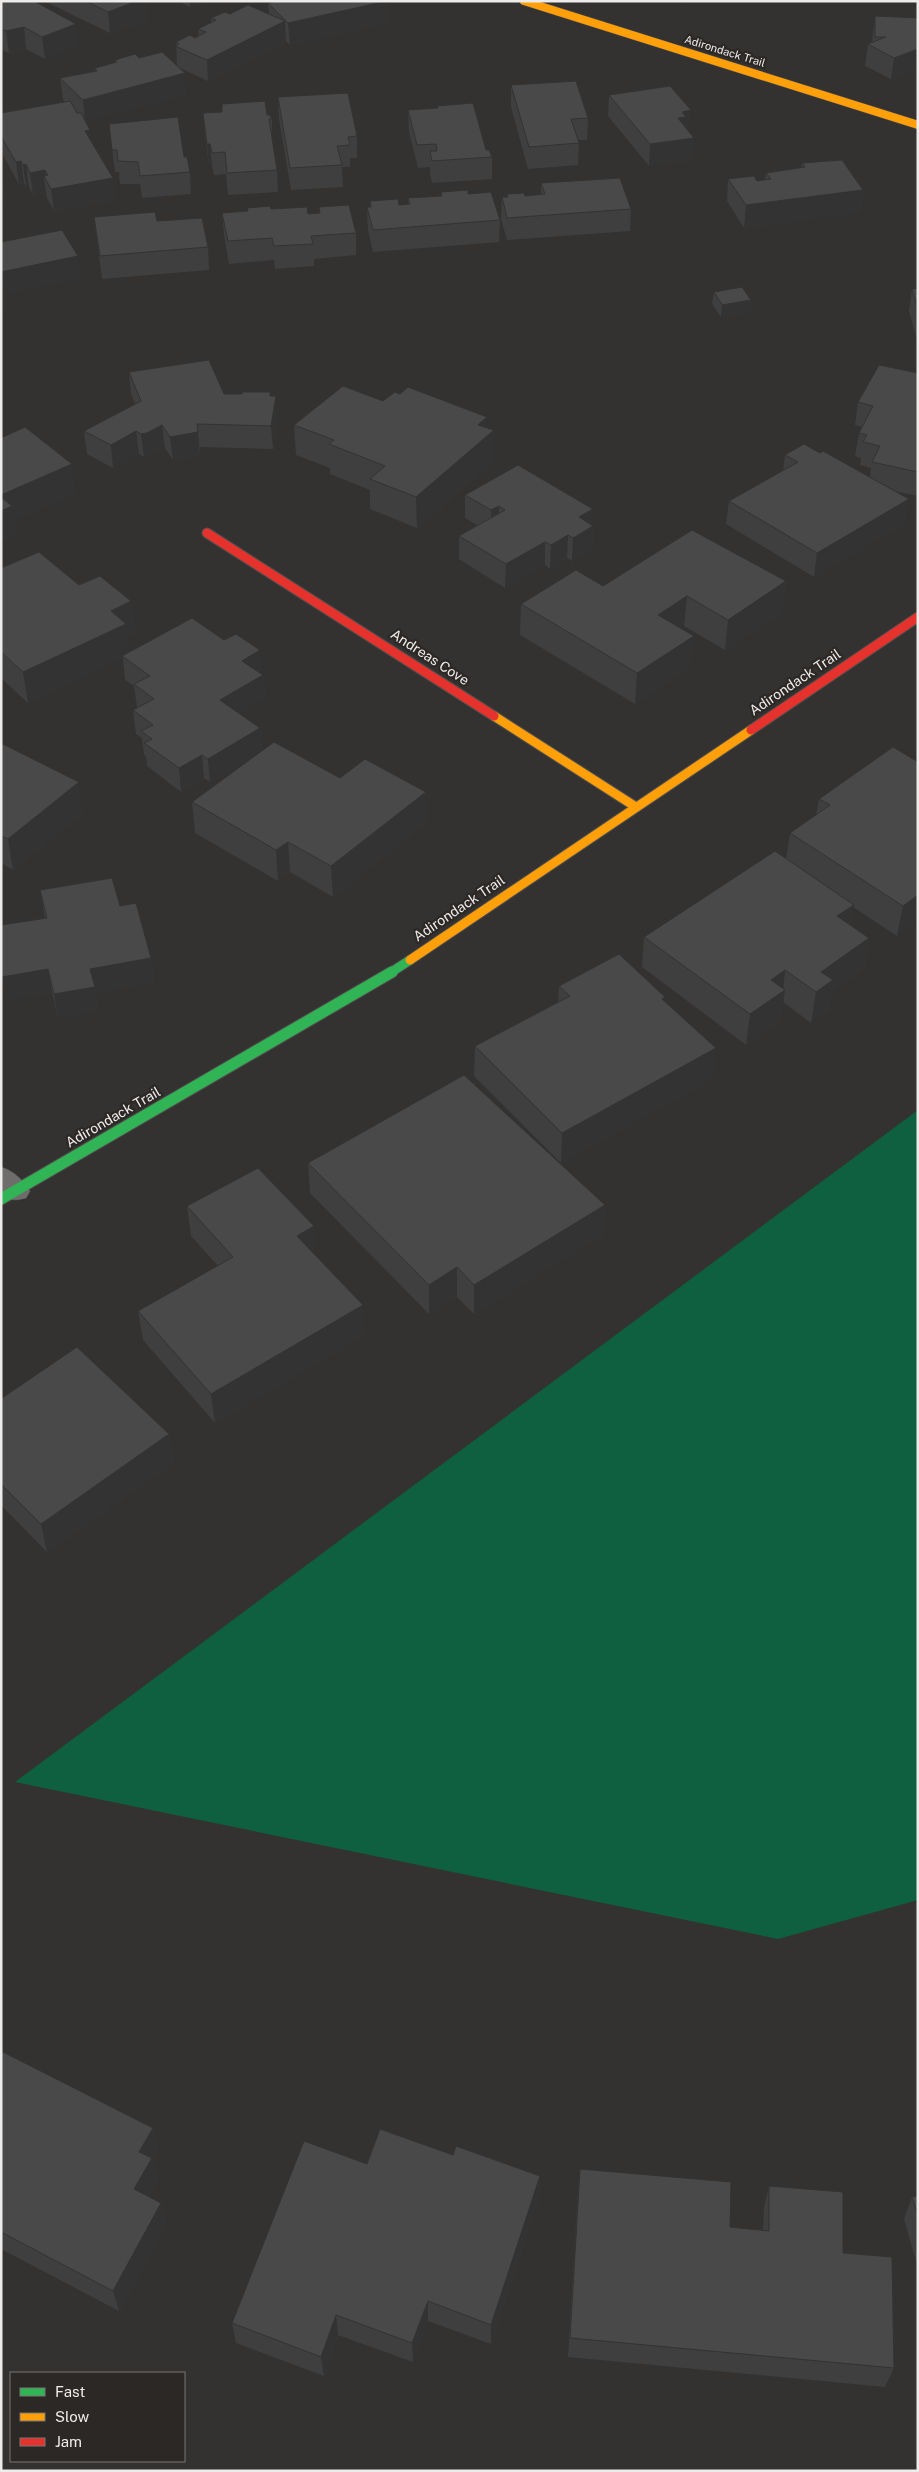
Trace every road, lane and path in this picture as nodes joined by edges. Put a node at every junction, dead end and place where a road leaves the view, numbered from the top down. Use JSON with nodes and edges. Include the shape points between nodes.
{"nodes":[{"id":1,"x":524,"y":1,"type":"edge"},
{"id":2,"x":918,"y":125,"type":"edge"},
{"id":3,"x":207,"y":533,"type":"dead end"},
{"id":4,"x":918,"y":617,"type":"edge"},
{"id":5,"x":636,"y":807,"type":"junction"},
{"id":6,"x":6,"y":1189,"type":"edge"}],
"edges":[{"from":1,"to":2,"type":"street","name":"Adirondack Trail"},
{"from":3,"to":5,"type":"street","name":"Andreas Cove"},
{"from":4,"to":5,"type":"street","name":"Adirondack Trail"},
{"from":5,"to":6,"type":"street","name":"Adirondack Trail","via":[[371,986]]}]}
